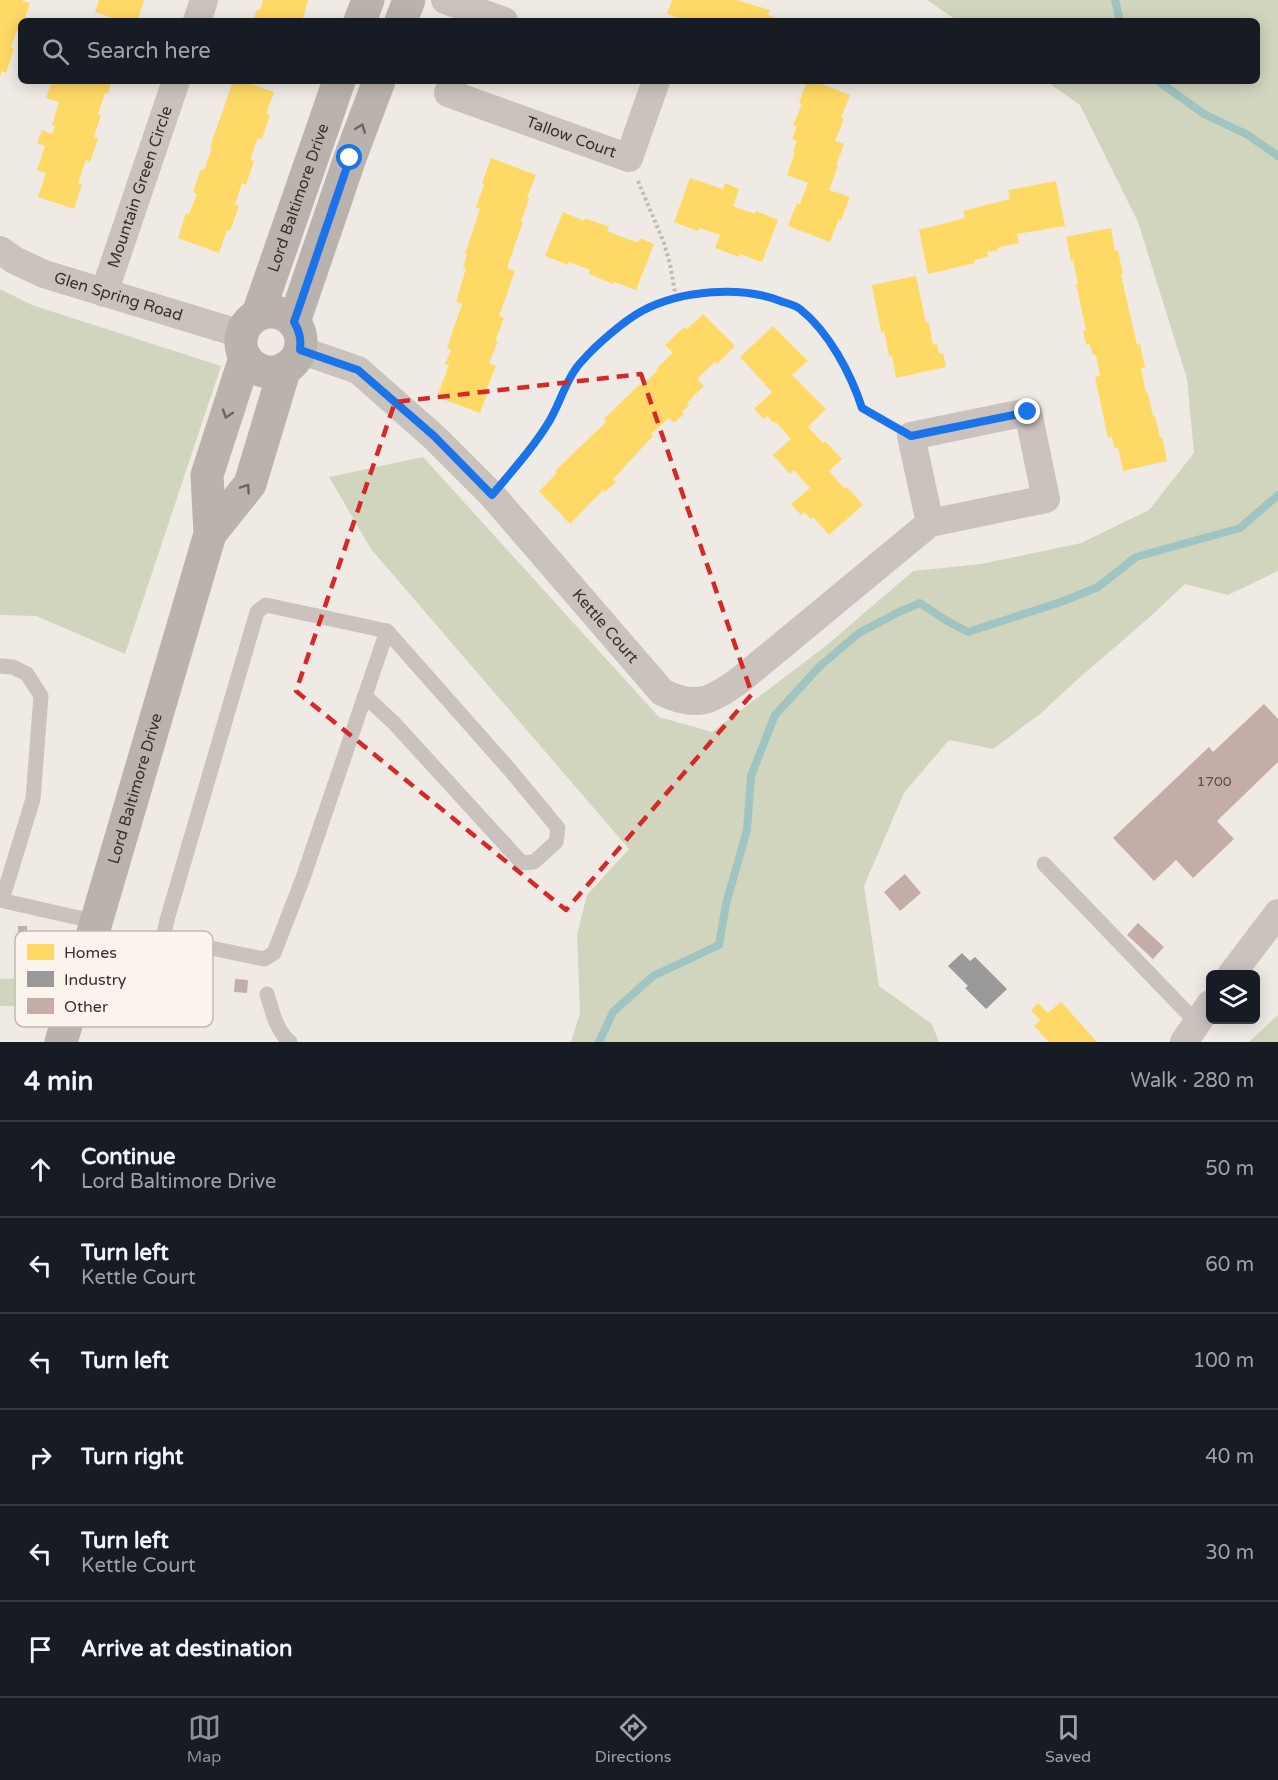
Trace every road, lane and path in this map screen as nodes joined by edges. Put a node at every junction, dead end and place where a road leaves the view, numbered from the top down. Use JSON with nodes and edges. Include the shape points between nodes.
{"nodes":[{"id":1,"x":204,"y":0,"type":"edge"},
{"id":2,"x":368,"y":0,"type":"edge"},
{"id":3,"x":409,"y":0,"type":"edge"},
{"id":4,"x":445,"y":0,"type":"edge"},
{"id":5,"x":476,"y":16,"type":"edge"},
{"id":6,"x":198,"y":18,"type":"edge"},
{"id":7,"x":361,"y":18,"type":"edge"},
{"id":8,"x":402,"y":18,"type":"edge"},
{"id":9,"x":175,"y":84,"type":"edge"},
{"id":10,"x":338,"y":84,"type":"edge"},
{"id":11,"x":378,"y":84,"type":"edge"},
{"id":12,"x":452,"y":84,"type":"edge"},
{"id":13,"x":656,"y":84,"type":"edge"},
{"id":14,"x":629,"y":158,"type":"junction"},
{"id":15,"x":0,"y":250,"type":"edge"},
{"id":16,"x":104,"y":293,"type":"junction"},
{"id":17,"x":676,"y":298,"type":"junction"},
{"id":18,"x":248,"y":336,"type":"junction"},
{"id":19,"x":293,"y":347,"type":"junction"},
{"id":20,"x":911,"y":436,"type":"junction"},
{"id":21,"x":492,"y":495,"type":"junction"},
{"id":22,"x":930,"y":523,"type":"junction"},
{"id":23,"x":210,"y":534,"type":"junction"},
{"id":24,"x":387,"y":631,"type":"junction"},
{"id":25,"x":0,"y":666,"type":"edge"},
{"id":26,"x":365,"y":696,"type":"junction"},
{"id":27,"x":1044,"y":864,"type":"dead end"},
{"id":28,"x":1,"y":900,"type":"edge"},
{"id":29,"x":1278,"y":913,"type":"edge"},
{"id":30,"x":87,"y":931,"type":"edge"},
{"id":31,"x":94,"y":931,"type":"edge"},
{"id":32,"x":165,"y":931,"type":"edge"},
{"id":33,"x":213,"y":948,"type":"edge"},
{"id":34,"x":1235,"y":970,"type":"edge"},
{"id":35,"x":267,"y":994,"type":"dead end"},
{"id":36,"x":1197,"y":1023,"type":"edge"},
{"id":37,"x":65,"y":1027,"type":"edge"},
{"id":38,"x":61,"y":1042,"type":"edge"},
{"id":39,"x":290,"y":1042,"type":"edge"}],
"edges":[{"from":1,"to":6,"type":"street"},
{"from":2,"to":7,"type":"main road"},
{"from":3,"to":8,"type":"main road"},
{"from":4,"to":5,"type":"street"},
{"from":9,"to":16,"type":"street","name":"Mountain Green Circle"},
{"from":10,"to":18,"type":"main road","name":"Lord Baltimore Drive"},
{"from":19,"to":11,"type":"main road","name":"Lord Baltimore Drive","one_way":true,"via":[[350,158]]},
{"from":12,"to":14,"type":"street","name":"Tallow Court","via":[[448,93]]},
{"from":13,"to":14,"type":"street","name":"Tallow Court"},
{"from":14,"to":17,"type":"path","via":[[664,243]]},
{"from":15,"to":16,"type":"street","name":"Glen Spring Road","via":[[44,274]]},
{"from":16,"to":18,"type":"street","name":"Glen Spring Road"},
{"from":17,"to":20,"type":"path","via":[[740,292],[771,297],[799,308],[822,331],[838,356],[862,408]]},
{"from":17,"to":21,"type":"path","via":[[642,311],[581,362],[550,420]]},
{"from":18,"to":19,"type":"main road","via":[[267,312],[277,312],[286,316]]},
{"from":18,"to":19,"type":"main road","via":[[251,365],[267,372],[277,372]]},
{"from":18,"to":23,"type":"main road","name":"Lord Baltimore Drive","one_way":true,"via":[[207,475]]},
{"from":19,"to":21,"type":"street","name":"Kettle Court","via":[[358,370],[434,436]]},
{"from":23,"to":19,"type":"main road","name":"Lord Baltimore Drive","one_way":true,"via":[[250,484]]},
{"from":20,"to":22,"type":"street"},
{"from":20,"to":22,"type":"street","name":"Kettle Court","via":[[1028,412],[1046,498]]},
{"from":21,"to":22,"type":"street","name":"Kettle Court","via":[[662,692],[678,700],[699,702],[721,694],[740,680]]},
{"from":23,"to":31,"type":"main road","name":"Lord Baltimore Drive"},
{"from":24,"to":26,"type":"lane"},
{"from":24,"to":26,"type":"lane","via":[[558,828],[556,842],[534,861],[522,863]]},
{"from":24,"to":32,"type":"lane","via":[[266,605],[257,612]]},
{"from":25,"to":28,"type":"lane","via":[[27,674],[41,696],[33,799]]},
{"from":26,"to":33,"type":"lane","via":[[274,953],[264,959]]},
{"from":27,"to":36,"type":"lane"},
{"from":28,"to":30,"type":"lane"},
{"from":29,"to":34,"type":"street"},
{"from":35,"to":39,"type":"lane","via":[[274,1018]]},
{"from":37,"to":38,"type":"main road","name":"Lord Baltimore Drive"}]}
